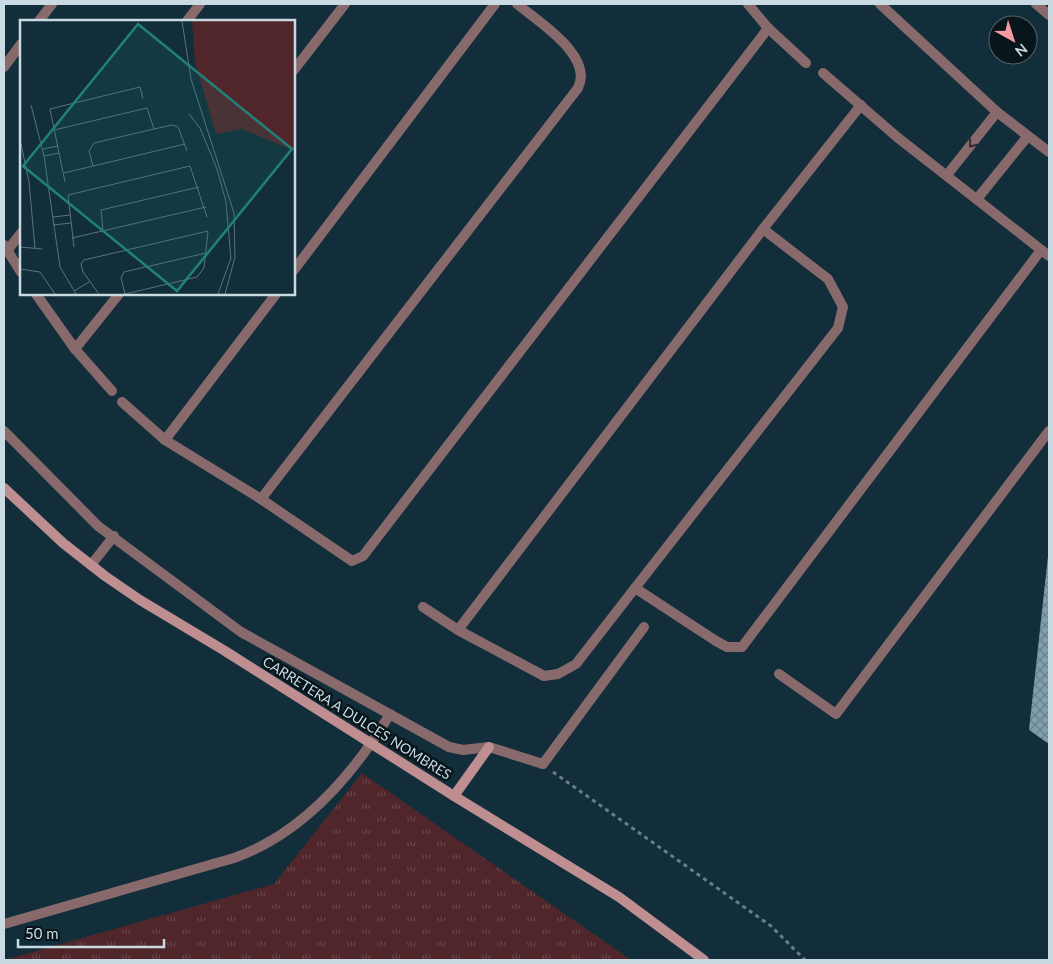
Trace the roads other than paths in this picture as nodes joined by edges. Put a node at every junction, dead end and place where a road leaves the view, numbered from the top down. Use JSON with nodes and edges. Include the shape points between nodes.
{"nodes":[{"id":1,"x":52,"y":4,"type":"edge"},
{"id":2,"x":200,"y":4,"type":"edge"},
{"id":3,"x":345,"y":4,"type":"edge"},
{"id":4,"x":496,"y":4,"type":"edge"},
{"id":5,"x":517,"y":4,"type":"edge"},
{"id":6,"x":748,"y":4,"type":"edge"},
{"id":7,"x":880,"y":4,"type":"edge"},
{"id":8,"x":1036,"y":4,"type":"edge"},
{"id":9,"x":1049,"y":15,"type":"edge"},
{"id":10,"x":40,"y":20,"type":"edge"},
{"id":11,"x":188,"y":20,"type":"edge"},
{"id":12,"x":768,"y":28,"type":"junction"},
{"id":13,"x":20,"y":45,"type":"edge"},
{"id":14,"x":806,"y":63,"type":"dead end"},
{"id":15,"x":4,"y":67,"type":"edge"},
{"id":16,"x":295,"y":69,"type":"edge"},
{"id":17,"x":823,"y":73,"type":"dead end"},
{"id":18,"x":861,"y":105,"type":"junction"},
{"id":19,"x":997,"y":112,"type":"junction"},
{"id":20,"x":1027,"y":137,"type":"junction"},
{"id":21,"x":1049,"y":152,"type":"edge"},
{"id":22,"x":946,"y":176,"type":"junction"},
{"id":23,"x":976,"y":199,"type":"junction"},
{"id":24,"x":763,"y":230,"type":"junction"},
{"id":25,"x":20,"y":234,"type":"edge"},
{"id":26,"x":6,"y":248,"type":"edge"},
{"id":27,"x":1045,"y":253,"type":"edge"},
{"id":28,"x":295,"y":269,"type":"edge"},
{"id":29,"x":20,"y":270,"type":"edge"},
{"id":30,"x":37,"y":295,"type":"edge"},
{"id":31,"x":119,"y":295,"type":"edge"},
{"id":32,"x":275,"y":295,"type":"edge"},
{"id":33,"x":76,"y":349,"type":"junction"},
{"id":34,"x":112,"y":391,"type":"dead end"},
{"id":35,"x":122,"y":402,"type":"dead end"},
{"id":36,"x":4,"y":431,"type":"edge"},
{"id":37,"x":1049,"y":431,"type":"edge"},
{"id":38,"x":165,"y":440,"type":"junction"},
{"id":39,"x":4,"y":488,"type":"edge"},
{"id":40,"x":261,"y":499,"type":"junction"},
{"id":41,"x":114,"y":536,"type":"junction"},
{"id":42,"x":91,"y":566,"type":"junction"},
{"id":43,"x":635,"y":588,"type":"junction"},
{"id":44,"x":423,"y":607,"type":"dead end"},
{"id":45,"x":644,"y":626,"type":"dead end"},
{"id":46,"x":458,"y":630,"type":"junction"},
{"id":47,"x":779,"y":674,"type":"dead end"},
{"id":48,"x":390,"y":714,"type":"junction"},
{"id":49,"x":372,"y":743,"type":"junction"},
{"id":50,"x":490,"y":747,"type":"junction"},
{"id":51,"x":454,"y":796,"type":"junction"},
{"id":52,"x":4,"y":924,"type":"edge"},
{"id":53,"x":704,"y":960,"type":"edge"}],
"edges":[{"from":1,"to":10,"type":"street"},
{"from":2,"to":11,"type":"street"},
{"from":3,"to":16,"type":"street"},
{"from":4,"to":28,"type":"street"},
{"from":5,"to":40,"type":"street","via":[[574,54],[582,71],[578,88]]},
{"from":6,"to":12,"type":"street"},
{"from":7,"to":19,"type":"street"},
{"from":8,"to":9,"type":"street"},
{"from":12,"to":14,"type":"street"},
{"from":12,"to":40,"type":"street","via":[[363,556],[352,561]]},
{"from":13,"to":15,"type":"street"},
{"from":17,"to":18,"type":"street"},
{"from":18,"to":22,"type":"street"},
{"from":18,"to":24,"type":"street"},
{"from":19,"to":20,"type":"street"},
{"from":19,"to":22,"type":"street","one_way":true},
{"from":20,"to":21,"type":"street"},
{"from":20,"to":23,"type":"street"},
{"from":22,"to":23,"type":"street"},
{"from":23,"to":27,"type":"street"},
{"from":24,"to":43,"type":"street","via":[[828,280],[843,306],[838,328]]},
{"from":24,"to":46,"type":"street"},
{"from":25,"to":26,"type":"street"},
{"from":26,"to":29,"type":"street"},
{"from":27,"to":43,"type":"street","via":[[742,646],[734,649],[716,642]]},
{"from":30,"to":33,"type":"street"},
{"from":31,"to":33,"type":"street"},
{"from":32,"to":38,"type":"street"},
{"from":33,"to":34,"type":"street"},
{"from":35,"to":38,"type":"street"},
{"from":36,"to":41,"type":"street","via":[[98,526]]},
{"from":37,"to":47,"type":"street","via":[[836,714]]},
{"from":38,"to":40,"type":"street"},
{"from":39,"to":42,"type":"main road","name":"CARRETERA A DULCES NOMBRES"},
{"from":41,"to":42,"type":"street"},
{"from":41,"to":48,"type":"street","via":[[241,632]]},
{"from":42,"to":49,"type":"main road","name":"CARRETERA A DULCES NOMBRES","via":[[140,600]]},
{"from":43,"to":46,"type":"street","via":[[576,664],[558,674],[544,676]]},
{"from":44,"to":46,"type":"street"},
{"from":45,"to":50,"type":"street","via":[[542,764]]},
{"from":48,"to":49,"type":"street"},
{"from":48,"to":50,"type":"street","via":[[449,747],[463,750]]},
{"from":49,"to":51,"type":"main road","name":"CARRETERA A DULCES NOMBRES"},
{"from":49,"to":52,"type":"street","via":[[316,806],[269,843],[234,858]]},
{"from":50,"to":51,"type":"main road"},
{"from":51,"to":53,"type":"main road","name":"CARRETERA A DULCES NOMBRES","via":[[619,896]]}]}
